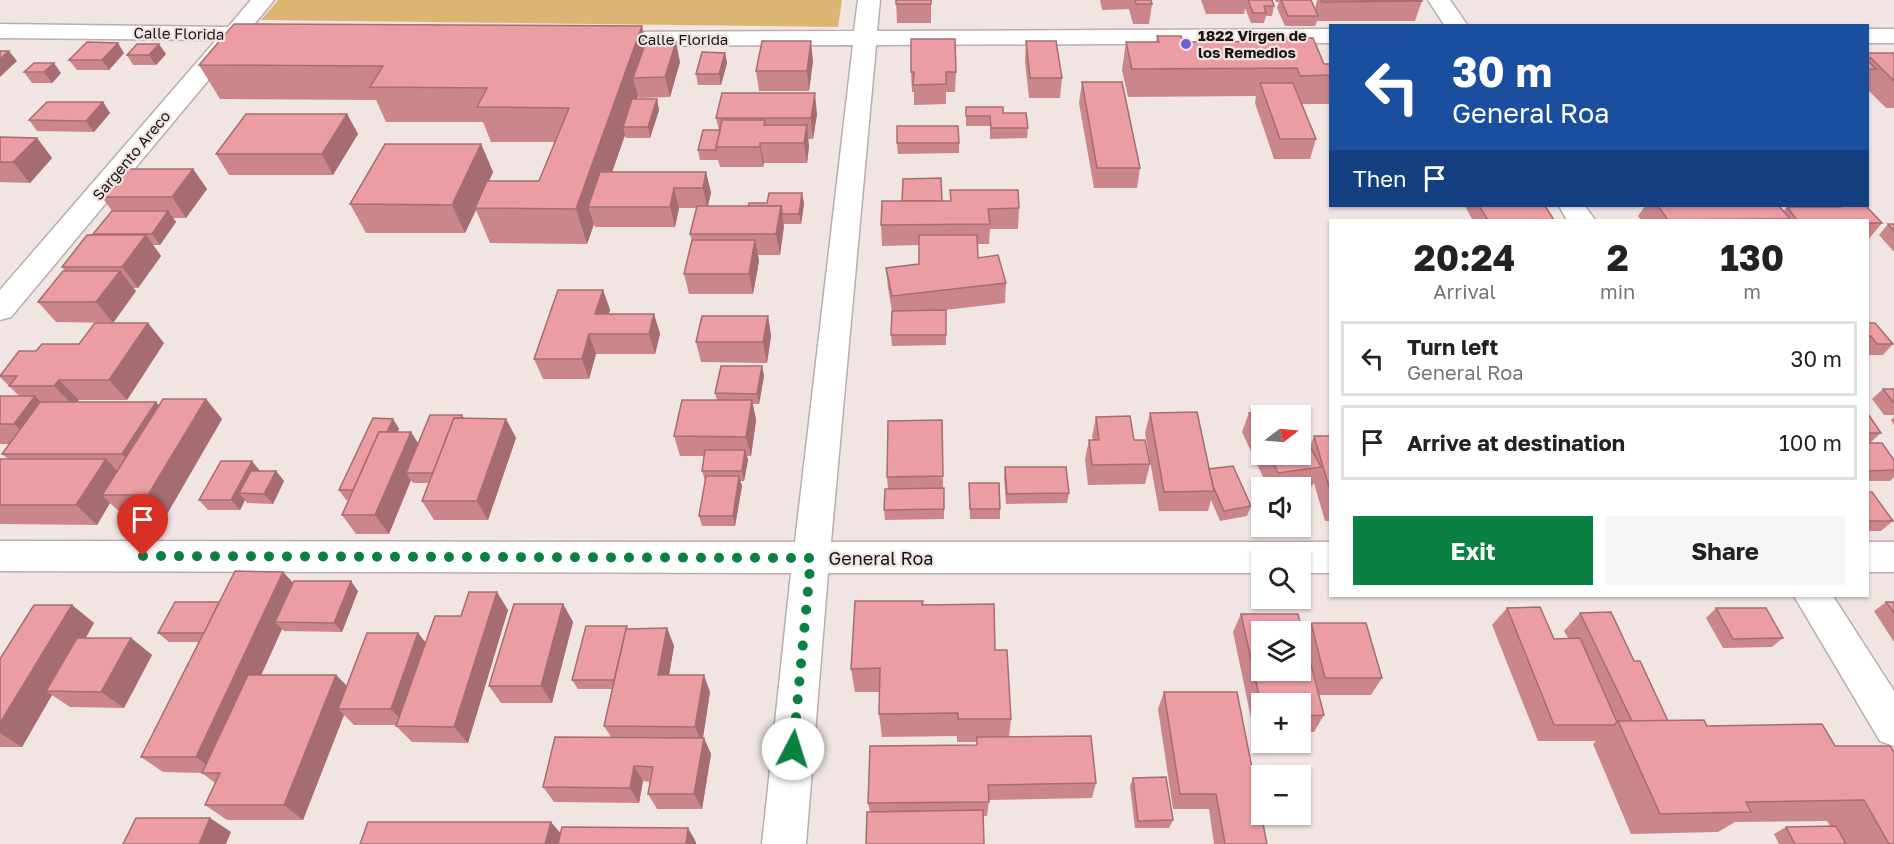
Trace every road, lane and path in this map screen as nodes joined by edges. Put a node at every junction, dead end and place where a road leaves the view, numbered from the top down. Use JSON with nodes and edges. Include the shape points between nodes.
{"nodes":[{"id":1,"x":263,"y":0,"type":"edge"},
{"id":2,"x":869,"y":0,"type":"edge"},
{"id":3,"x":1439,"y":0,"type":"edge"},
{"id":4,"x":1456,"y":24,"type":"edge"},
{"id":5,"x":0,"y":31,"type":"edge"},
{"id":6,"x":234,"y":34,"type":"junction"},
{"id":7,"x":294,"y":35,"type":"edge"},
{"id":8,"x":1329,"y":36,"type":"edge"},
{"id":9,"x":1869,"y":36,"type":"edge"},
{"id":10,"x":1894,"y":36,"type":"edge"},
{"id":11,"x":866,"y":38,"type":"junction"},
{"id":12,"x":581,"y":39,"type":"edge"},
{"id":13,"x":0,"y":310,"type":"edge"},
{"id":14,"x":0,"y":556,"type":"edge"},
{"id":15,"x":1869,"y":557,"type":"edge"},
{"id":16,"x":1894,"y":557,"type":"edge"},
{"id":17,"x":811,"y":558,"type":"junction"},
{"id":18,"x":1329,"y":558,"type":"edge"},
{"id":19,"x":1814,"y":597,"type":"edge"},
{"id":20,"x":1894,"y":727,"type":"edge"},
{"id":21,"x":784,"y":844,"type":"edge"}],
"edges":[{"from":1,"to":6,"type":"street","name":"Sargento Areco"},
{"from":2,"to":11,"type":"street"},
{"from":3,"to":4,"type":"street"},
{"from":5,"to":6,"type":"street","name":"Calle Florida"},
{"from":6,"to":7,"type":"street","name":"Calle Florida"},
{"from":6,"to":13,"type":"street","name":"Sargento Areco"},
{"from":8,"to":11,"type":"street","name":"Calle Florida"},
{"from":9,"to":10,"type":"street"},
{"from":11,"to":12,"type":"street","name":"Calle Florida"},
{"from":11,"to":17,"type":"street"},
{"from":14,"to":17,"type":"street","name":"General Roa"},
{"from":15,"to":16,"type":"street"},
{"from":17,"to":18,"type":"street","name":"General Roa"},
{"from":17,"to":21,"type":"street"},
{"from":19,"to":20,"type":"street"}]}
